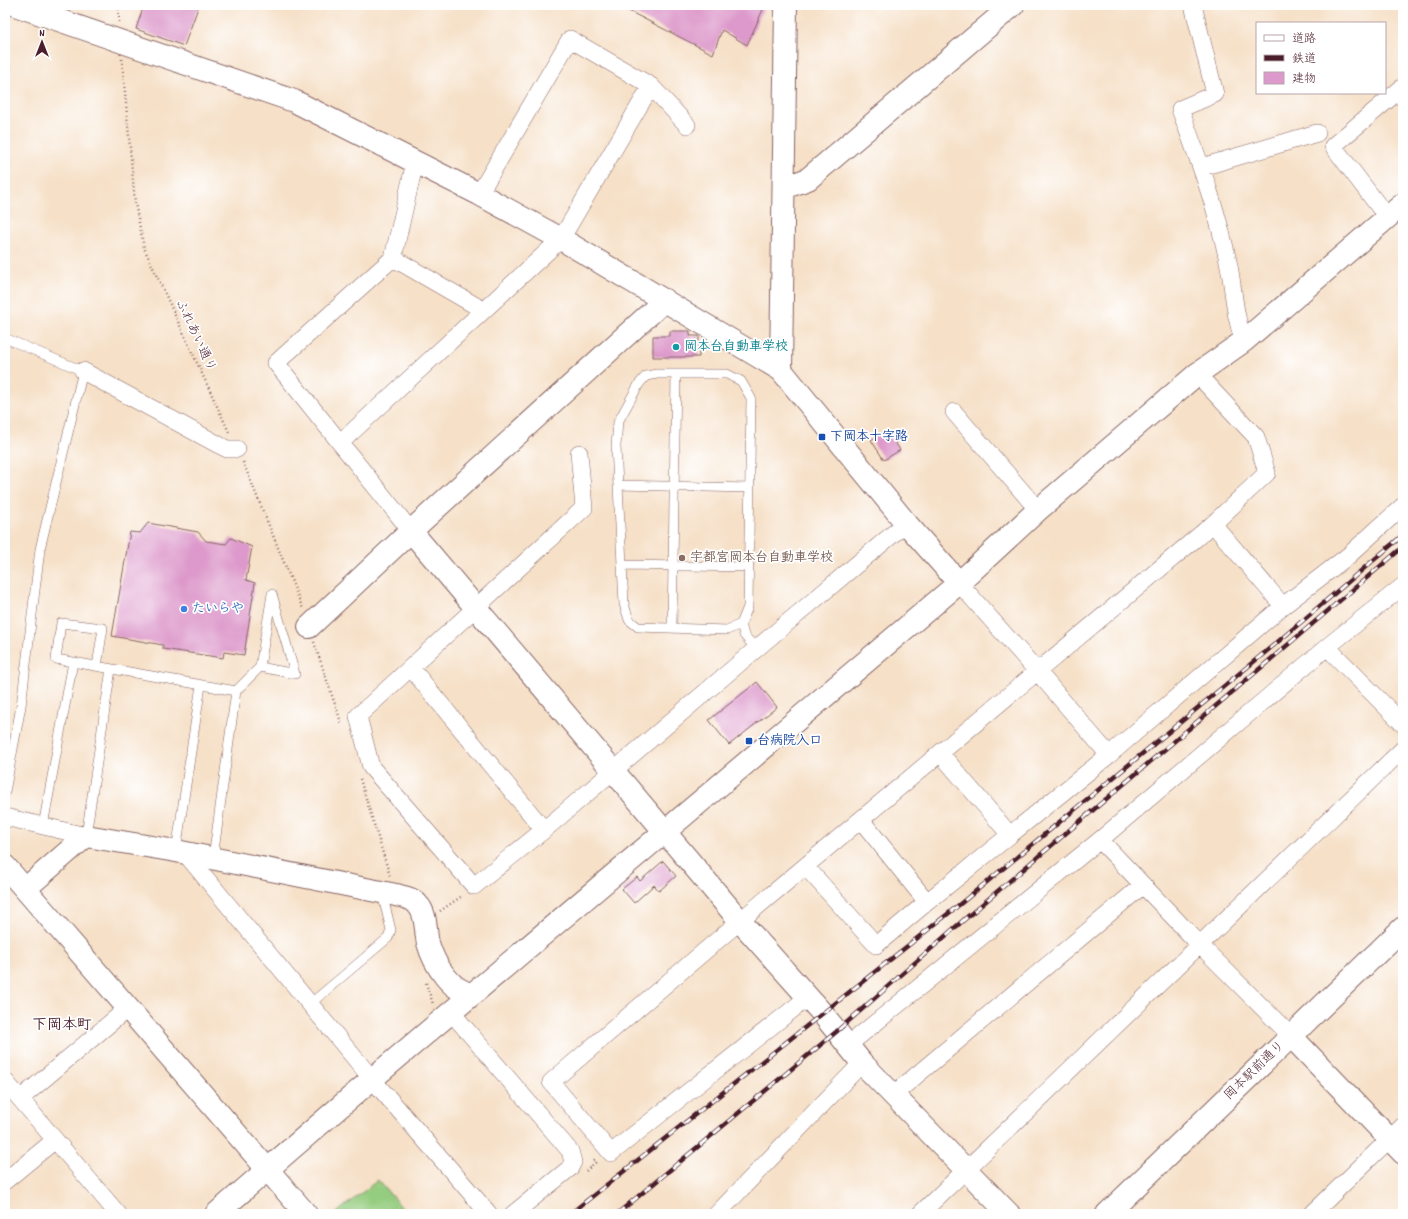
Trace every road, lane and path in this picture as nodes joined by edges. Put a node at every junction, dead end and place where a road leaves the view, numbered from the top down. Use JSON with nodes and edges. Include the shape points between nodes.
{"nodes":[{"id":1,"x":15,"y":5,"type":"edge"},
{"id":2,"x":118,"y":5,"type":"edge"},
{"id":3,"x":786,"y":5,"type":"edge"},
{"id":4,"x":1013,"y":5,"type":"edge"},
{"id":5,"x":1193,"y":5,"type":"edge"},
{"id":6,"x":120,"y":25,"type":"dead end"},
{"id":7,"x":121,"y":52,"type":"dead end"},
{"id":8,"x":650,"y":86,"type":"junction"},
{"id":9,"x":1403,"y":87,"type":"edge"},
{"id":10,"x":687,"y":125,"type":"dead end"},
{"id":11,"x":1317,"y":132,"type":"dead end"},
{"id":12,"x":415,"y":162,"type":"junction"},
{"id":13,"x":1202,"y":167,"type":"junction"},
{"id":14,"x":784,"y":188,"type":"junction"},
{"id":15,"x":479,"y":194,"type":"junction"},
{"id":16,"x":1395,"y":210,"type":"edge"},
{"id":17,"x":561,"y":239,"type":"junction"},
{"id":18,"x":393,"y":258,"type":"junction"},
{"id":19,"x":665,"y":300,"type":"junction"},
{"id":20,"x":483,"y":310,"type":"junction"},
{"id":21,"x":5,"y":338,"type":"edge"},
{"id":22,"x":1244,"y":340,"type":"junction"},
{"id":23,"x":781,"y":370,"type":"junction"},
{"id":24,"x":82,"y":371,"type":"junction"},
{"id":25,"x":676,"y":374,"type":"junction"},
{"id":26,"x":1197,"y":374,"type":"junction"},
{"id":27,"x":954,"y":412,"type":"dead end"},
{"id":28,"x":340,"y":443,"type":"junction"},
{"id":29,"x":237,"y":449,"type":"junction"},
{"id":30,"x":579,"y":453,"type":"dead end"},
{"id":31,"x":618,"y":485,"type":"junction"},
{"id":32,"x":674,"y":486,"type":"junction"},
{"id":33,"x":750,"y":488,"type":"junction"},
{"id":34,"x":1403,"y":506,"type":"edge"},
{"id":35,"x":1038,"y":510,"type":"junction"},
{"id":36,"x":906,"y":523,"type":"junction"},
{"id":37,"x":1213,"y":524,"type":"junction"},
{"id":38,"x":411,"y":531,"type":"junction"},
{"id":39,"x":622,"y":565,"type":"junction"},
{"id":40,"x":673,"y":566,"type":"junction"},
{"id":41,"x":749,"y":567,"type":"junction"},
{"id":42,"x":958,"y":583,"type":"junction"},
{"id":43,"x":1403,"y":586,"type":"edge"},
{"id":44,"x":1283,"y":606,"type":"junction"},
{"id":45,"x":476,"y":608,"type":"junction"},
{"id":46,"x":307,"y":621,"type":"joint"},
{"id":47,"x":741,"y":624,"type":"junction"},
{"id":48,"x":672,"y":628,"type":"junction"},
{"id":49,"x":1327,"y":647,"type":"junction"},
{"id":50,"x":756,"y":649,"type":"junction"},
{"id":51,"x":73,"y":662,"type":"junction"},
{"id":52,"x":97,"y":666,"type":"junction"},
{"id":53,"x":260,"y":667,"type":"junction"},
{"id":54,"x":411,"y":668,"type":"junction"},
{"id":55,"x":111,"y":669,"type":"junction"},
{"id":56,"x":1037,"y":671,"type":"junction"},
{"id":57,"x":202,"y":685,"type":"junction"},
{"id":58,"x":236,"y":691,"type":"junction"},
{"id":59,"x":1403,"y":724,"type":"edge"},
{"id":60,"x":1403,"y":749,"type":"edge"},
{"id":61,"x":941,"y":754,"type":"junction"},
{"id":62,"x":1109,"y":755,"type":"junction"},
{"id":63,"x":613,"y":771,"type":"junction"},
{"id":64,"x":5,"y":792,"type":"edge"},
{"id":65,"x":5,"y":817,"type":"edge"},
{"id":66,"x":861,"y":820,"type":"junction"},
{"id":67,"x":43,"y":826,"type":"junction"},
{"id":68,"x":544,"y":830,"type":"junction"},
{"id":69,"x":666,"y":831,"type":"junction"},
{"id":70,"x":1010,"y":835,"type":"junction"},
{"id":71,"x":86,"y":836,"type":"junction"},
{"id":72,"x":1100,"y":840,"type":"junction"},
{"id":73,"x":180,"y":852,"type":"junction"},
{"id":74,"x":213,"y":858,"type":"junction"},
{"id":75,"x":5,"y":866,"type":"edge"},
{"id":76,"x":806,"y":867,"type":"junction"},
{"id":77,"x":1143,"y":885,"type":"junction"},
{"id":78,"x":474,"y":886,"type":"junction"},
{"id":79,"x":25,"y":889,"type":"junction"},
{"id":80,"x":382,"y":892,"type":"junction"},
{"id":81,"x":927,"y":902,"type":"junction"},
{"id":82,"x":424,"y":919,"type":"junction"},
{"id":83,"x":740,"y":921,"type":"junction"},
{"id":84,"x":1403,"y":928,"type":"edge"},
{"id":85,"x":1200,"y":945,"type":"junction"},
{"id":86,"x":473,"y":994,"type":"junction"},
{"id":87,"x":807,"y":998,"type":"junction"},
{"id":88,"x":310,"y":1004,"type":"junction"},
{"id":89,"x":128,"y":1008,"type":"junction"},
{"id":90,"x":452,"y":1013,"type":"junction"},
{"id":91,"x":1291,"y":1036,"type":"junction"},
{"id":92,"x":847,"y":1046,"type":"junction"},
{"id":93,"x":862,"y":1063,"type":"junction"},
{"id":94,"x":372,"y":1079,"type":"junction"},
{"id":95,"x":5,"y":1081,"type":"edge"},
{"id":96,"x":893,"y":1095,"type":"junction"},
{"id":97,"x":20,"y":1099,"type":"junction"},
{"id":98,"x":55,"y":1140,"type":"junction"},
{"id":99,"x":1399,"y":1140,"type":"edge"},
{"id":100,"x":268,"y":1169,"type":"junction"},
{"id":101,"x":966,"y":1169,"type":"junction"},
{"id":102,"x":5,"y":1182,"type":"edge"},
{"id":103,"x":118,"y":1214,"type":"edge"},
{"id":104,"x":216,"y":1214,"type":"edge"},
{"id":105,"x":306,"y":1214,"type":"edge"},
{"id":106,"x":489,"y":1214,"type":"edge"},
{"id":107,"x":513,"y":1214,"type":"edge"},
{"id":108,"x":717,"y":1214,"type":"edge"},
{"id":109,"x":920,"y":1214,"type":"edge"},
{"id":110,"x":1009,"y":1214,"type":"edge"},
{"id":111,"x":1107,"y":1214,"type":"edge"},
{"id":112,"x":1312,"y":1214,"type":"edge"}],
"edges":[{"from":1,"to":12,"type":"street","via":[[294,101]]},
{"from":2,"to":6,"type":"path"},
{"from":3,"to":14,"type":"street"},
{"from":4,"to":14,"type":"street","via":[[808,178]]},
{"from":5,"to":13,"type":"street","via":[[1215,94],[1180,109]]},
{"from":7,"to":29,"type":"path","name":"ふれあい通り","via":[[135,203],[144,248]]},
{"from":8,"to":10,"type":"street"},
{"from":8,"to":15,"type":"street","via":[[570,39]]},
{"from":8,"to":17,"type":"street"},
{"from":9,"to":16,"type":"street","via":[[1333,146]]},
{"from":11,"to":13,"type":"street"},
{"from":12,"to":15,"type":"street"},
{"from":12,"to":18,"type":"street"},
{"from":13,"to":22,"type":"street","via":[[1229,267],[1237,324]]},
{"from":14,"to":23,"type":"street"},
{"from":15,"to":17,"type":"street"},
{"from":16,"to":22,"type":"street"},
{"from":17,"to":19,"type":"street"},
{"from":17,"to":20,"type":"street"},
{"from":18,"to":20,"type":"street"},
{"from":18,"to":28,"type":"street","via":[[276,362]]},
{"from":19,"to":23,"type":"street"},
{"from":19,"to":38,"type":"street"},
{"from":20,"to":28,"type":"street"},
{"from":21,"to":24,"type":"lane"},
{"from":22,"to":26,"type":"street"},
{"from":23,"to":36,"type":"street"},
{"from":24,"to":29,"type":"street","via":[[226,449]]},
{"from":24,"to":64,"type":"lane","via":[[40,549],[21,706]]},
{"from":25,"to":31,"type":"lane","via":[[646,376],[618,422]]},
{"from":25,"to":32,"type":"lane"},
{"from":25,"to":33,"type":"lane","via":[[727,374],[741,381],[751,398]]},
{"from":26,"to":35,"type":"street"},
{"from":26,"to":37,"type":"street","via":[[1256,437],[1267,473]]},
{"from":27,"to":35,"type":"street"},
{"from":28,"to":38,"type":"street"},
{"from":29,"to":46,"type":"path","name":"ふれあい通り"},
{"from":30,"to":45,"type":"street","via":[[584,508]]},
{"from":31,"to":32,"type":"lane"},
{"from":31,"to":39,"type":"lane"},
{"from":32,"to":33,"type":"lane"},
{"from":32,"to":40,"type":"lane"},
{"from":33,"to":41,"type":"lane"},
{"from":34,"to":44,"type":"street","via":[[1348,556]]},
{"from":35,"to":42,"type":"street"},
{"from":36,"to":42,"type":"street"},
{"from":36,"to":50,"type":"street"},
{"from":37,"to":44,"type":"street"},
{"from":37,"to":56,"type":"street"},
{"from":38,"to":45,"type":"street"},
{"from":38,"to":46,"type":"street"},
{"from":39,"to":40,"type":"lane"},
{"from":39,"to":48,"type":"lane","via":[[624,604],[629,620],[638,627]]},
{"from":40,"to":41,"type":"lane"},
{"from":40,"to":48,"type":"lane"},
{"from":41,"to":47,"type":"lane","via":[[748,608]]},
{"from":42,"to":56,"type":"street"},
{"from":42,"to":69,"type":"street"},
{"from":43,"to":49,"type":"street"},
{"from":44,"to":62,"type":"street"},
{"from":45,"to":54,"type":"street"},
{"from":45,"to":63,"type":"street"},
{"from":47,"to":48,"type":"lane","via":[[727,630]]},
{"from":47,"to":50,"type":"lane","via":[[744,635]]},
{"from":49,"to":59,"type":"street"},
{"from":49,"to":72,"type":"street"},
{"from":50,"to":63,"type":"street"},
{"from":51,"to":52,"type":"lane"},
{"from":51,"to":52,"type":"lane","via":[[56,659],[61,623],[103,628]]},
{"from":51,"to":67,"type":"lane"},
{"from":52,"to":55,"type":"lane"},
{"from":53,"to":53,"type":"lane","via":[[264,638],[272,594],[295,674]]},
{"from":53,"to":58,"type":"lane"},
{"from":54,"to":68,"type":"street"},
{"from":54,"to":78,"type":"street","via":[[358,716],[371,766]]},
{"from":55,"to":57,"type":"lane"},
{"from":55,"to":71,"type":"lane"},
{"from":56,"to":61,"type":"street"},
{"from":56,"to":62,"type":"street"},
{"from":57,"to":58,"type":"lane"},
{"from":57,"to":73,"type":"lane"},
{"from":58,"to":74,"type":"lane"},
{"from":60,"to":85,"type":"street"},
{"from":61,"to":66,"type":"street"},
{"from":61,"to":70,"type":"street"},
{"from":62,"to":70,"type":"street"},
{"from":63,"to":68,"type":"street"},
{"from":63,"to":69,"type":"street"},
{"from":65,"to":67,"type":"street"},
{"from":66,"to":76,"type":"street"},
{"from":66,"to":81,"type":"street"},
{"from":67,"to":71,"type":"street"},
{"from":68,"to":78,"type":"street"},
{"from":69,"to":83,"type":"street"},
{"from":69,"to":86,"type":"street"},
{"from":70,"to":81,"type":"street"},
{"from":71,"to":73,"type":"street"},
{"from":71,"to":79,"type":"street"},
{"from":72,"to":77,"type":"street"},
{"from":72,"to":92,"type":"street"},
{"from":73,"to":74,"type":"street"},
{"from":73,"to":88,"type":"street"},
{"from":74,"to":80,"type":"street"},
{"from":75,"to":79,"type":"street"},
{"from":76,"to":81,"type":"street","via":[[876,945]]},
{"from":76,"to":83,"type":"street"},
{"from":77,"to":85,"type":"street"},
{"from":77,"to":96,"type":"street"},
{"from":78,"to":82,"type":"path","via":[[448,907]]},
{"from":79,"to":89,"type":"street"},
{"from":80,"to":82,"type":"street","via":[[413,900],[419,905]]},
{"from":80,"to":88,"type":"lane","via":[[391,930],[388,938]]},
{"from":82,"to":86,"type":"street","via":[[428,944],[438,966],[454,985]]},
{"from":83,"to":87,"type":"street"},
{"from":83,"to":87,"type":"street","via":[[552,1082],[611,1153]]},
{"from":84,"to":91,"type":"street","name":"岡本駅前通り"},
{"from":85,"to":91,"type":"street"},
{"from":85,"to":101,"type":"street"},
{"from":86,"to":90,"type":"street"},
{"from":87,"to":92,"type":"street"},
{"from":88,"to":94,"type":"street"},
{"from":89,"to":97,"type":"street"},
{"from":89,"to":100,"type":"street"},
{"from":90,"to":94,"type":"street"},
{"from":90,"to":107,"type":"street","via":[[570,1151],[572,1157],[570,1168]]},
{"from":91,"to":99,"type":"street"},
{"from":91,"to":111,"type":"street","name":"岡本駅前通り"},
{"from":92,"to":93,"type":"street"},
{"from":93,"to":96,"type":"street"},
{"from":93,"to":108,"type":"street"},
{"from":94,"to":100,"type":"street"},
{"from":94,"to":106,"type":"street"},
{"from":95,"to":97,"type":"street"},
{"from":96,"to":101,"type":"street"},
{"from":97,"to":98,"type":"street"},
{"from":98,"to":102,"type":"street"},
{"from":98,"to":103,"type":"street"},
{"from":99,"to":112,"type":"street"},
{"from":100,"to":104,"type":"street"},
{"from":100,"to":105,"type":"street"},
{"from":101,"to":109,"type":"street"},
{"from":101,"to":110,"type":"street"}]}
